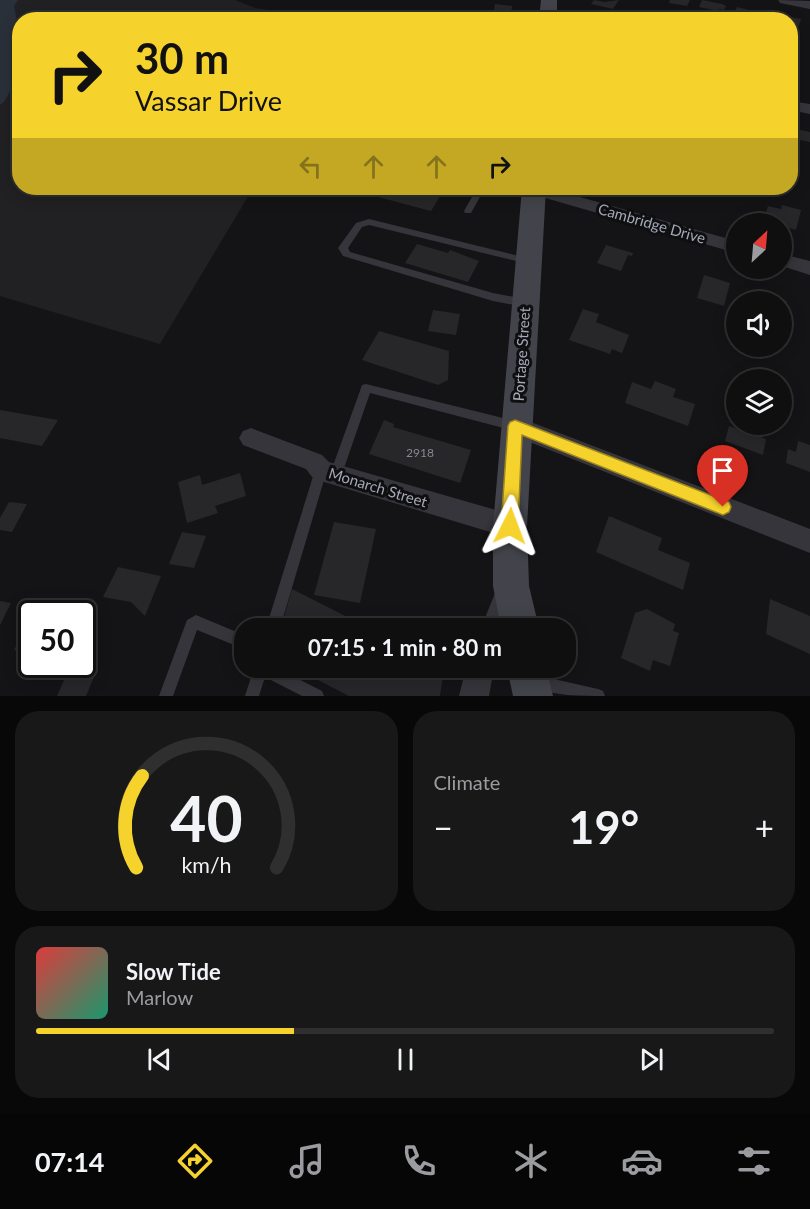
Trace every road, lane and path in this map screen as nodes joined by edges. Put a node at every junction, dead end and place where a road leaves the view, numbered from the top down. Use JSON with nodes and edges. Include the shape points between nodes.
{"nodes":[{"id":1,"x":784,"y":0,"type":"edge"},
{"id":2,"x":810,"y":5,"type":"edge"},
{"id":3,"x":477,"y":195,"type":"edge"},
{"id":4,"x":533,"y":195,"type":"edge"},
{"id":5,"x":558,"y":195,"type":"edge"},
{"id":6,"x":468,"y":211,"type":"dead end"},
{"id":7,"x":726,"y":244,"type":"edge"},
{"id":8,"x":528,"y":261,"type":"junction"},
{"id":9,"x":792,"y":263,"type":"edge"},
{"id":10,"x":810,"y":268,"type":"edge"},
{"id":11,"x":525,"y":303,"type":"junction"},
{"id":12,"x":515,"y":426,"type":"junction"},
{"id":13,"x":250,"y":438,"type":"dead end"},
{"id":14,"x":328,"y":472,"type":"junction"},
{"id":15,"x":510,"y":526,"type":"junction"},
{"id":16,"x":810,"y":541,"type":"edge"},
{"id":17,"x":511,"y":585,"type":"junction"},
{"id":18,"x":277,"y":618,"type":"edge"},
{"id":19,"x":499,"y":618,"type":"edge"},
{"id":20,"x":518,"y":618,"type":"edge"},
{"id":21,"x":234,"y":638,"type":"edge"},
{"id":22,"x":258,"y":678,"type":"edge"},
{"id":23,"x":282,"y":678,"type":"edge"},
{"id":24,"x":478,"y":678,"type":"edge"},
{"id":25,"x":530,"y":681,"type":"edge"},
{"id":26,"x":166,"y":696,"type":"edge"},
{"id":27,"x":252,"y":696,"type":"edge"},
{"id":28,"x":317,"y":696,"type":"edge"},
{"id":29,"x":474,"y":696,"type":"edge"},
{"id":30,"x":598,"y":696,"type":"edge"}],
"edges":[{"from":1,"to":2,"type":"street"},
{"from":3,"to":6,"type":"lane"},
{"from":4,"to":8,"type":"main road","name":"Portage Street"},
{"from":5,"to":7,"type":"street","name":"Cambridge Drive"},
{"from":8,"to":11,"type":"main road","name":"Portage Street"},
{"from":8,"to":11,"type":"lane","via":[[369,222],[359,225],[343,248],[346,254]]},
{"from":9,"to":10,"type":"street"},
{"from":11,"to":12,"type":"main road","name":"Portage Street"},
{"from":12,"to":14,"type":"lane","via":[[366,388]]},
{"from":12,"to":15,"type":"main road","name":"Portage Street"},
{"from":12,"to":16,"type":"street"},
{"from":13,"to":14,"type":"street","name":"Monarch Street","via":[[315,462]]},
{"from":14,"to":15,"type":"street","name":"Monarch Street"},
{"from":14,"to":18,"type":"lane"},
{"from":15,"to":17,"type":"main road","name":"Portage Street"},
{"from":17,"to":19,"type":"street"},
{"from":17,"to":20,"type":"main road","name":"Portage Street"},
{"from":21,"to":26,"type":"lane","via":[[196,622],[192,625]]},
{"from":22,"to":27,"type":"lane"},
{"from":23,"to":28,"type":"lane"},
{"from":24,"to":29,"type":"street"},
{"from":25,"to":30,"type":"lane"}]}
